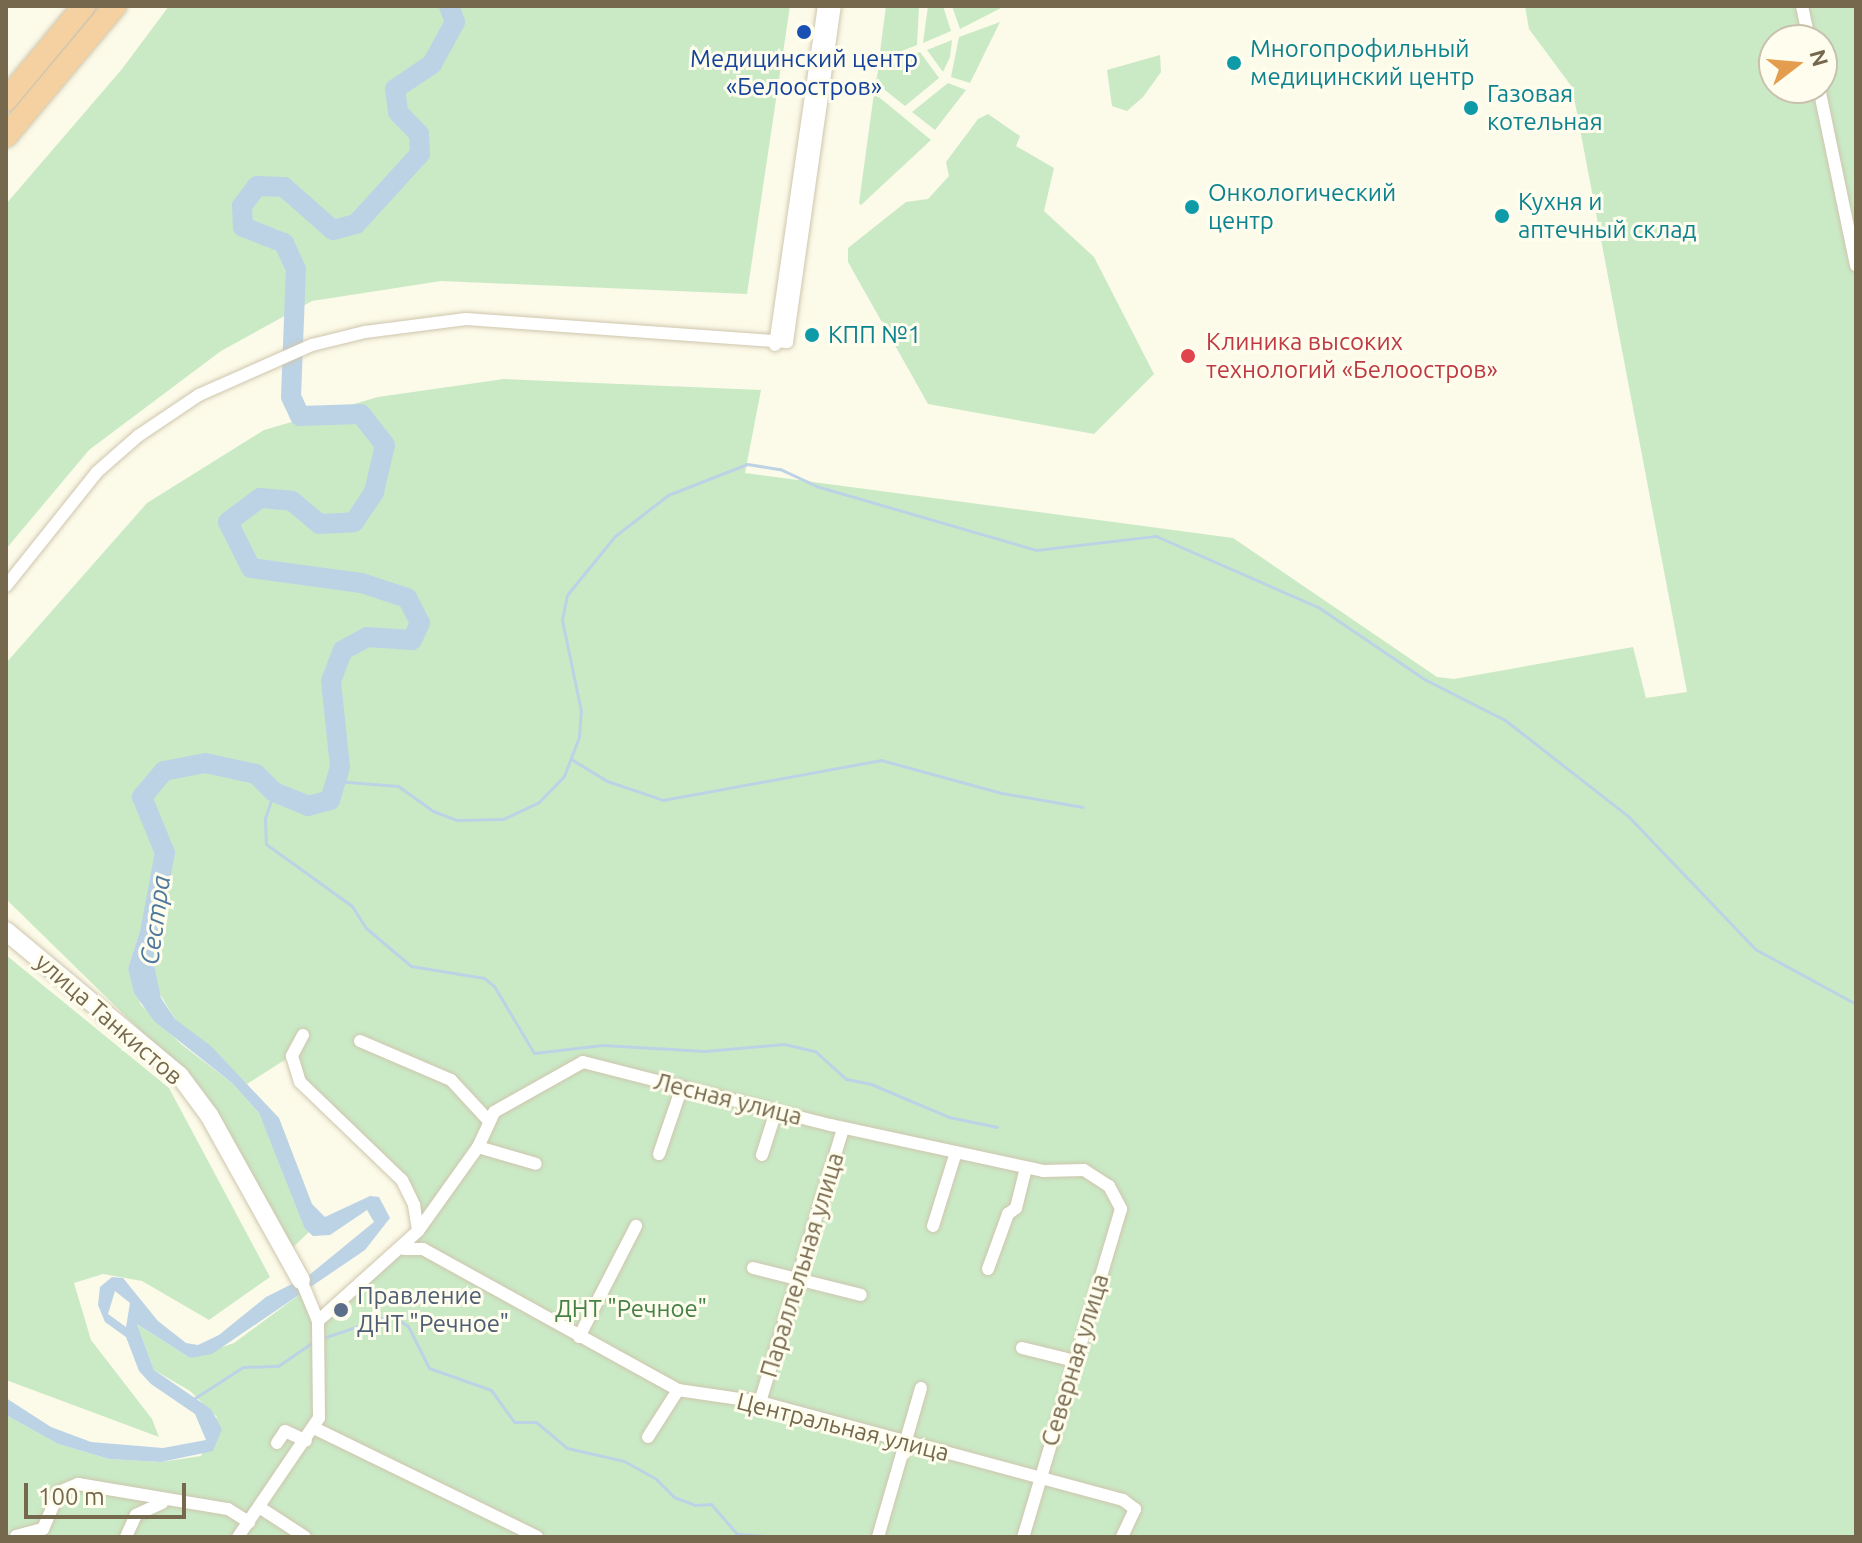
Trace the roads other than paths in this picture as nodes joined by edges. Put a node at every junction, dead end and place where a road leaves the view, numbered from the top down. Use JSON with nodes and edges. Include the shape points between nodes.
{"nodes":[{"id":1,"x":84,"y":6,"type":"edge"},
{"id":2,"x":115,"y":6,"type":"edge"},
{"id":3,"x":824,"y":6,"type":"edge"},
{"id":4,"x":835,"y":6,"type":"edge"},
{"id":5,"x":6,"y":100,"type":"edge"},
{"id":6,"x":1822,"y":104,"type":"edge"},
{"id":7,"x":6,"y":136,"type":"edge"},
{"id":8,"x":1856,"y":265,"type":"edge"},
{"id":9,"x":775,"y":345,"type":"junction"},
{"id":10,"x":6,"y":586,"type":"edge"},
{"id":11,"x":6,"y":931,"type":"edge"},
{"id":12,"x":303,"y":1035,"type":"dead end"},
{"id":13,"x":360,"y":1041,"type":"dead end"},
{"id":14,"x":682,"y":1087,"type":"junction"},
{"id":15,"x":776,"y":1111,"type":"junction"},
{"id":16,"x":488,"y":1120,"type":"junction"},
{"id":17,"x":843,"y":1128,"type":"junction"},
{"id":18,"x":478,"y":1147,"type":"junction"},
{"id":19,"x":956,"y":1152,"type":"junction"},
{"id":20,"x":659,"y":1154,"type":"dead end"},
{"id":21,"x":762,"y":1155,"type":"dead end"},
{"id":22,"x":536,"y":1164,"type":"dead end"},
{"id":23,"x":1026,"y":1168,"type":"junction"},
{"id":24,"x":1109,"y":1186,"type":"joint"},
{"id":25,"x":636,"y":1226,"type":"dead end"},
{"id":26,"x":933,"y":1226,"type":"dead end"},
{"id":27,"x":418,"y":1231,"type":"junction"},
{"id":28,"x":404,"y":1249,"type":"junction"},
{"id":29,"x":753,"y":1268,"type":"dead end"},
{"id":30,"x":988,"y":1269,"type":"dead end"},
{"id":31,"x":798,"y":1278,"type":"junction"},
{"id":32,"x":304,"y":1285,"type":"joint"},
{"id":33,"x":861,"y":1295,"type":"dead end"},
{"id":34,"x":318,"y":1321,"type":"junction"},
{"id":35,"x":579,"y":1337,"type":"junction"},
{"id":36,"x":1022,"y":1348,"type":"dead end"},
{"id":37,"x":1075,"y":1361,"type":"junction"},
{"id":38,"x":921,"y":1388,"type":"dead end"},
{"id":39,"x":678,"y":1390,"type":"junction"},
{"id":40,"x":760,"y":1402,"type":"junction"},
{"id":41,"x":314,"y":1428,"type":"junction"},
{"id":42,"x":648,"y":1437,"type":"dead end"},
{"id":43,"x":306,"y":1441,"type":"junction"},
{"id":44,"x":905,"y":1441,"type":"junction"},
{"id":45,"x":277,"y":1443,"type":"dead end"},
{"id":46,"x":1040,"y":1478,"type":"junction"},
{"id":47,"x":169,"y":1502,"type":"junction"},
{"id":48,"x":259,"y":1507,"type":"junction"},
{"id":49,"x":249,"y":1522,"type":"junction"},
{"id":50,"x":16,"y":1536,"type":"edge"},
{"id":51,"x":126,"y":1537,"type":"edge"},
{"id":52,"x":238,"y":1537,"type":"edge"},
{"id":53,"x":305,"y":1537,"type":"edge"},
{"id":54,"x":537,"y":1537,"type":"edge"},
{"id":55,"x":878,"y":1537,"type":"edge"},
{"id":56,"x":1023,"y":1537,"type":"edge"},
{"id":57,"x":1122,"y":1537,"type":"edge"}],
"edges":[{"from":1,"to":5,"type":"highway"},
{"from":2,"to":7,"type":"highway"},
{"from":3,"to":9,"type":"street"},
{"from":4,"to":9,"type":"street","via":[[787,342]]},
{"from":6,"to":8,"type":"street"},
{"from":9,"to":10,"type":"street","via":[[466,319],[312,345],[199,395],[97,472]]},
{"from":11,"to":32,"type":"street","name":"улица Танкистов","via":[[180,1076],[209,1115]]},
{"from":12,"to":27,"type":"street","via":[[292,1056],[300,1082],[402,1180]]},
{"from":13,"to":16,"type":"street","via":[[451,1080]]},
{"from":14,"to":15,"type":"street","name":"Лесная улица"},
{"from":14,"to":16,"type":"street","name":"Лесная улица","via":[[583,1062],[559,1072],[538,1092],[503,1106]]},
{"from":14,"to":20,"type":"street"},
{"from":15,"to":17,"type":"street","name":"Лесная улица"},
{"from":15,"to":21,"type":"street"},
{"from":16,"to":18,"type":"street"},
{"from":17,"to":19,"type":"street","name":"Лесная улица"},
{"from":17,"to":31,"type":"street","name":"Параллельная улица"},
{"from":18,"to":22,"type":"street"},
{"from":18,"to":27,"type":"street"},
{"from":19,"to":23,"type":"street","name":"Лесная улица"},
{"from":19,"to":26,"type":"street"},
{"from":23,"to":24,"type":"street","name":"Лесная улица","via":[[1084,1170]]},
{"from":23,"to":30,"type":"street","via":[[1016,1208],[1008,1214]]},
{"from":24,"to":37,"type":"street","name":"Северная улица","via":[[1121,1209]]},
{"from":25,"to":35,"type":"street"},
{"from":27,"to":28,"type":"street"},
{"from":28,"to":34,"type":"street","via":[[327,1307]]},
{"from":28,"to":35,"type":"street","name":"Центральная улица","via":[[423,1249]]},
{"from":29,"to":31,"type":"street"},
{"from":31,"to":33,"type":"street"},
{"from":31,"to":40,"type":"street","name":"Параллельная улица"},
{"from":32,"to":34,"type":"street"},
{"from":34,"to":41,"type":"street","via":[[319,1402]]},
{"from":35,"to":39,"type":"street","name":"Центральная улица"},
{"from":36,"to":37,"type":"street"},
{"from":37,"to":46,"type":"street","name":"Северная улица"},
{"from":38,"to":44,"type":"street"},
{"from":39,"to":40,"type":"street","name":"Центральная улица"},
{"from":39,"to":42,"type":"street"},
{"from":40,"to":44,"type":"street","name":"Центральная улица"},
{"from":41,"to":43,"type":"street"},
{"from":41,"to":54,"type":"street"},
{"from":43,"to":45,"type":"street","via":[[285,1431]]},
{"from":43,"to":48,"type":"street"},
{"from":44,"to":46,"type":"street","name":"Центральная улица"},
{"from":44,"to":55,"type":"street"},
{"from":46,"to":56,"type":"street","name":"Северная улица"},
{"from":46,"to":57,"type":"street","name":"Центральная улица","via":[[1131,1504],[1133,1514]]},
{"from":47,"to":49,"type":"street","via":[[228,1509]]},
{"from":47,"to":50,"type":"street","via":[[68,1486],[53,1502],[43,1529]]},
{"from":47,"to":51,"type":"street","via":[[136,1515]]},
{"from":48,"to":49,"type":"street"},
{"from":48,"to":53,"type":"street"},
{"from":49,"to":52,"type":"street"}]}
